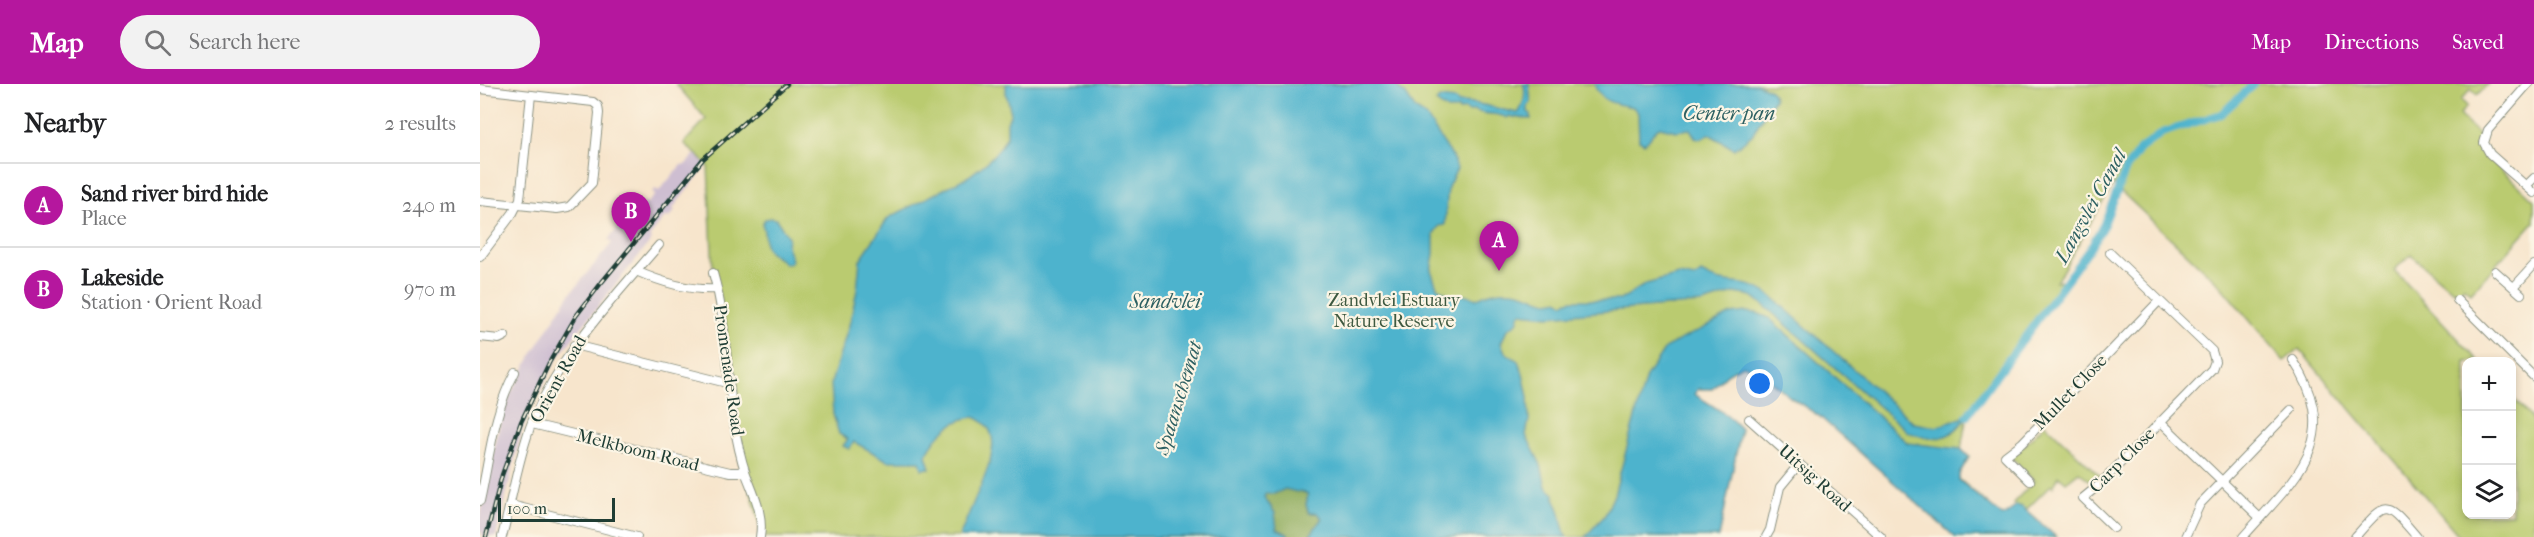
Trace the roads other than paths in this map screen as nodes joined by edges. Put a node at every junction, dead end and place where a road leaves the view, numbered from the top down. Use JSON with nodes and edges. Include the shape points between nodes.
{"nodes":[{"id":1,"x":2528,"y":84,"type":"edge"},
{"id":2,"x":480,"y":89,"type":"edge"},
{"id":3,"x":531,"y":95,"type":"junction"},
{"id":4,"x":2534,"y":178,"type":"edge"},
{"id":5,"x":2526,"y":186,"type":"junction"},
{"id":6,"x":2534,"y":193,"type":"edge"},
{"id":7,"x":480,"y":201,"type":"edge"},
{"id":8,"x":518,"y":205,"type":"junction"},
{"id":9,"x":658,"y":245,"type":"dead end"},
{"id":10,"x":2110,"y":253,"type":"dead end"},
{"id":11,"x":480,"y":257,"type":"edge"},
{"id":12,"x":2534,"y":265,"type":"edge"},
{"id":13,"x":636,"y":271,"type":"junction"},
{"id":14,"x":2495,"y":271,"type":"dead end"},
{"id":15,"x":713,"y":273,"type":"dead end"},
{"id":16,"x":717,"y":289,"type":"junction"},
{"id":17,"x":2457,"y":300,"type":"dead end"},
{"id":18,"x":2159,"y":301,"type":"junction"},
{"id":19,"x":505,"y":336,"type":"dead end"},
{"id":20,"x":480,"y":337,"type":"edge"},
{"id":21,"x":574,"y":345,"type":"junction"},
{"id":22,"x":2293,"y":360,"type":"dead end"},
{"id":23,"x":516,"y":372,"type":"dead end"},
{"id":24,"x":2534,"y":377,"type":"edge"},
{"id":25,"x":727,"y":383,"type":"junction"},
{"id":26,"x":2291,"y":410,"type":"dead end"},
{"id":27,"x":1749,"y":419,"type":"dead end"},
{"id":28,"x":2160,"y":421,"type":"junction"},
{"id":29,"x":532,"y":424,"type":"junction"},
{"id":30,"x":1799,"y":464,"type":"junction"},
{"id":31,"x":483,"y":466,"type":"edge"},
{"id":32,"x":745,"y":472,"type":"junction"},
{"id":33,"x":2222,"y":480,"type":"junction"},
{"id":34,"x":2030,"y":482,"type":"dead end"},
{"id":35,"x":480,"y":501,"type":"edge"},
{"id":36,"x":511,"y":505,"type":"junction"},
{"id":37,"x":2260,"y":518,"type":"junction"},
{"id":38,"x":2115,"y":528,"type":"dead end"},
{"id":39,"x":502,"y":537,"type":"edge"},
{"id":40,"x":637,"y":537,"type":"edge"},
{"id":41,"x":760,"y":537,"type":"edge"},
{"id":42,"x":1766,"y":537,"type":"edge"},
{"id":43,"x":1881,"y":537,"type":"edge"},
{"id":44,"x":2185,"y":537,"type":"edge"},
{"id":45,"x":2243,"y":537,"type":"edge"},
{"id":46,"x":2355,"y":537,"type":"edge"},
{"id":47,"x":2417,"y":537,"type":"edge"}],
"edges":[{"from":1,"to":5,"type":"street","via":[[2484,139],[2490,154]]},
{"from":2,"to":3,"type":"street"},
{"from":3,"to":8,"type":"street"},
{"from":3,"to":8,"type":"street","via":[[593,102],[598,106],[592,183],[565,209]]},
{"from":4,"to":5,"type":"street"},
{"from":5,"to":6,"type":"street"},
{"from":7,"to":8,"type":"street"},
{"from":8,"to":11,"type":"street"},
{"from":9,"to":13,"type":"street","name":"Orient Road"},
{"from":10,"to":18,"type":"street"},
{"from":12,"to":14,"type":"street","via":[[2517,290]]},
{"from":13,"to":16,"type":"street","via":[[687,287]]},
{"from":13,"to":21,"type":"street","name":"Orient Road"},
{"from":15,"to":16,"type":"street","name":"Promenade Road"},
{"from":16,"to":25,"type":"street","name":"Promenade Road"},
{"from":17,"to":24,"type":"street"},
{"from":18,"to":28,"type":"street","name":"Carp Close","via":[[2212,351],[2215,361],[2212,369]]},
{"from":18,"to":34,"type":"street","name":"Mullet Close","via":[[2005,456]]},
{"from":19,"to":20,"type":"street"},
{"from":21,"to":25,"type":"street"},
{"from":21,"to":29,"type":"street","name":"Orient Road"},
{"from":22,"to":37,"type":"street","via":[[2313,400],[2313,439],[2301,471]]},
{"from":23,"to":31,"type":"street","via":[[496,416]]},
{"from":25,"to":32,"type":"street","name":"Promenade Road"},
{"from":26,"to":33,"type":"street"},
{"from":27,"to":30,"type":"street","name":"Uitsig Road"},
{"from":28,"to":33,"type":"street"},
{"from":28,"to":38,"type":"street","name":"Carp Close","via":[[2083,498]]},
{"from":29,"to":32,"type":"street","name":"Melkboom Road","via":[[730,472]]},
{"from":29,"to":36,"type":"street","name":"Orient Road"},
{"from":30,"to":42,"type":"street","via":[[1780,487]]},
{"from":30,"to":43,"type":"street","name":"Uitsig Road"},
{"from":31,"to":35,"type":"street"},
{"from":32,"to":41,"type":"street","name":"Promenade Road","via":[[760,516]]},
{"from":33,"to":37,"type":"street"},
{"from":33,"to":44,"type":"street","via":[[2198,506]]},
{"from":36,"to":39,"type":"street","name":"Orient Road"},
{"from":36,"to":40,"type":"street"},
{"from":37,"to":45,"type":"street"},
{"from":46,"to":47,"type":"street","via":[[2386,508],[2394,511]]}]}
